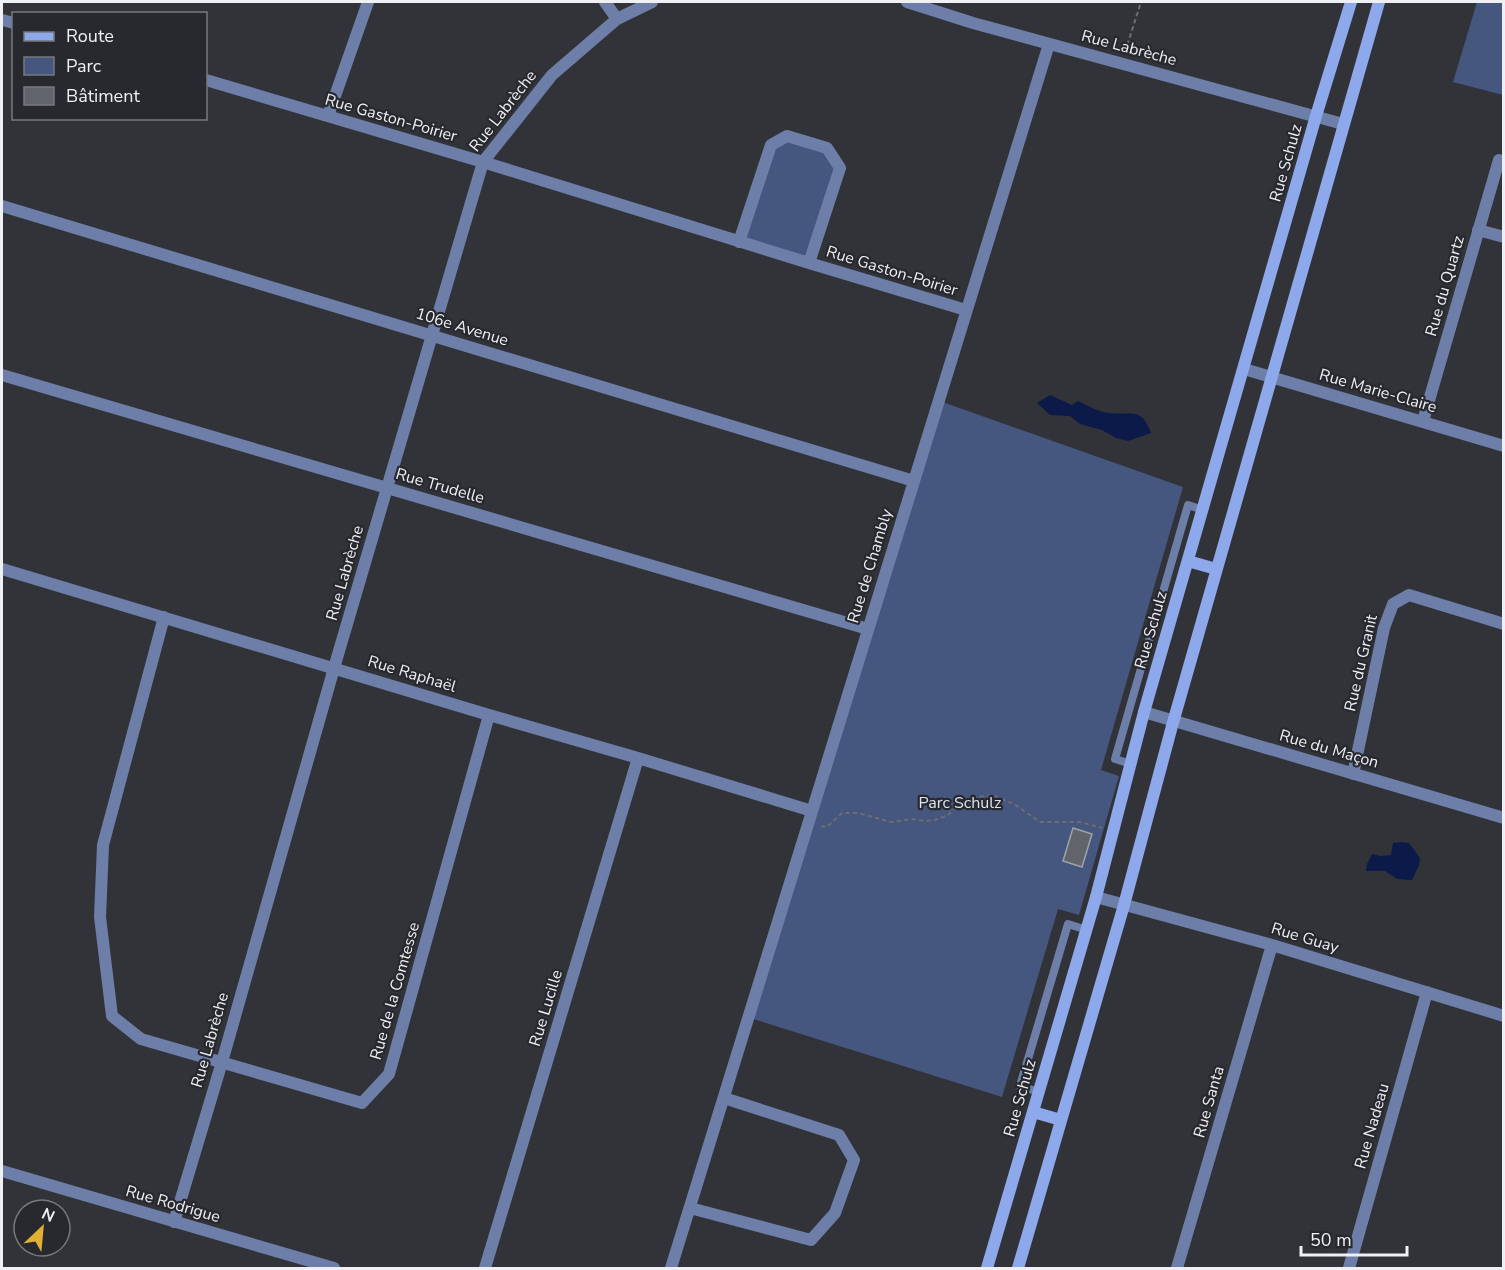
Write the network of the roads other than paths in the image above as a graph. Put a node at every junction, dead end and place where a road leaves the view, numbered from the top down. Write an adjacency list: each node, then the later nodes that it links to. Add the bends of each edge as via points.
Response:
1 (368, 2): 10 (street)
2 (605, 2): 7 (street)
3 (652, 2): 7 (street, Rue Labrèche)
4 (907, 2): 8 (street, Rue Labrèche)
5 (1351, 2): 11 (street, Rue Schulz)
6 (1379, 2): 12 (street)
7 (617, 19): 14 (street, Rue Labrèche, via 552,75)
8 (1049, 44): 11 (street, Rue Labrèche); 20 (street, Rue de Chambly)
9 (207, 80): 10 (street, Rue Gaston-Poirier)
10 (328, 116): 14 (street, Rue Gaston-Poirier)
11 (1316, 116): 12 (street, Rue Labrèche); 22 (street, Rue Schulz)
12 (1343, 124): 24 (street)
13 (1499, 160): 16 (street, Rue du Quartz)
14 (483, 162): 18 (street, Rue Gaston-Poirier); 21 (street, Rue Labrèche)
15 (2, 206): 21 (street, 106e Avenue)
16 (1478, 230): 17 (street); 25 (street, Rue du Quartz)
17 (1503, 237)
18 (739, 242): 19 (street, Rue Gaston-Poirier); 19 (street, Rue Gaston-Poirier, via 771,145 787,136 827,148 840,168)
19 (809, 263): 20 (street, Rue Gaston-Poirier)
20 (966, 310): 27 (street, Rue de Chambly)
21 (432, 335): 27 (street, 106e Avenue); 28 (street, Rue Labrèche)
22 (1244, 369): 24 (street, Rue Marie-Claire); 29 (street, Rue Schulz)
23 (2, 375): 28 (street, Rue Trudelle)
24 (1271, 377): 25 (street, Rue Marie-Claire); 32 (street)
25 (1423, 421): 26 (street, Rue Marie-Claire)
26 (1503, 446)
27 (914, 481): 35 (street, Rue de Chambly)
28 (387, 488): 35 (street, Rue Trudelle); 36 (street, Rue Labrèche)
29 (1203, 510): 30 (street, Rue Schulz); 41 (lane, via 1188,506 1115,759)
30 (1188, 561): 32 (street); 37 (street, Rue Schulz)
31 (2, 569): 33 (street, Rue Raphaël)
32 (1216, 569): 39 (street)
33 (164, 617): 36 (street, Rue Raphaël); 51 (street, Rue de la Comtesse, via 103,845 100,917 112,1016 141,1039)
34 (1503, 624): 42 (street, Rue du Granit, via 1409,596 1392,604)
35 (868, 629): 43 (street, Rue de Chambly)
36 (334, 668): 38 (street, Rue Raphaël); 51 (street, Rue Labrèche)
37 (1144, 712): 39 (street, Rue du Maçon); 41 (street, Rue Schulz)
38 (489, 715): 40 (street, Rue Raphaël); 51 (street, Rue de la Comtesse, via 389,1074 362,1103)
39 (1174, 721): 42 (street, Rue du Maçon); 46 (street)
40 (638, 758): 43 (street, Rue Raphaël); 60 (street, Rue Lucille)
41 (1131, 764): 45 (street, Rue Schulz)
42 (1353, 774): 44 (street, Rue du Maçon)
43 (811, 817): 53 (street, Rue de Chambly)
44 (1503, 818)
45 (1096, 897): 46 (street, Rue Guay); 47 (street, Rue Schulz)
46 (1124, 904): 48 (street, Rue Guay); 55 (street)
47 (1087, 930): 52 (street, Rue Schulz); 52 (lane, via 1068,924 1020,1086)
48 (1272, 945): 49 (street, Rue Guay); 64 (street, Rue Santa)
49 (1427, 992): 50 (street, Rue Guay); 65 (street, Rue Nadeau)
50 (1503, 1016)
51 (222, 1062): 58 (street, Rue Labrèche)
52 (1039, 1092): 54 (street, Rue Schulz)
53 (724, 1098): 57 (street, Rue de Chambly); 57 (street, via 838,1135 854,1160 835,1213 811,1240)
54 (1033, 1112): 55 (street); 62 (street, Rue Schulz)
55 (1061, 1120): 63 (street)
56 (2, 1171): 58 (street, Rue Rodrigue)
57 (690, 1208): 61 (street, Rue de Chambly)
58 (174, 1221): 59 (street, Rue Rodrigue)
59 (334, 1269)
60 (485, 1269)
61 (671, 1269)
62 (987, 1269)
63 (1018, 1269)
64 (1177, 1269)
65 (1349, 1269)

